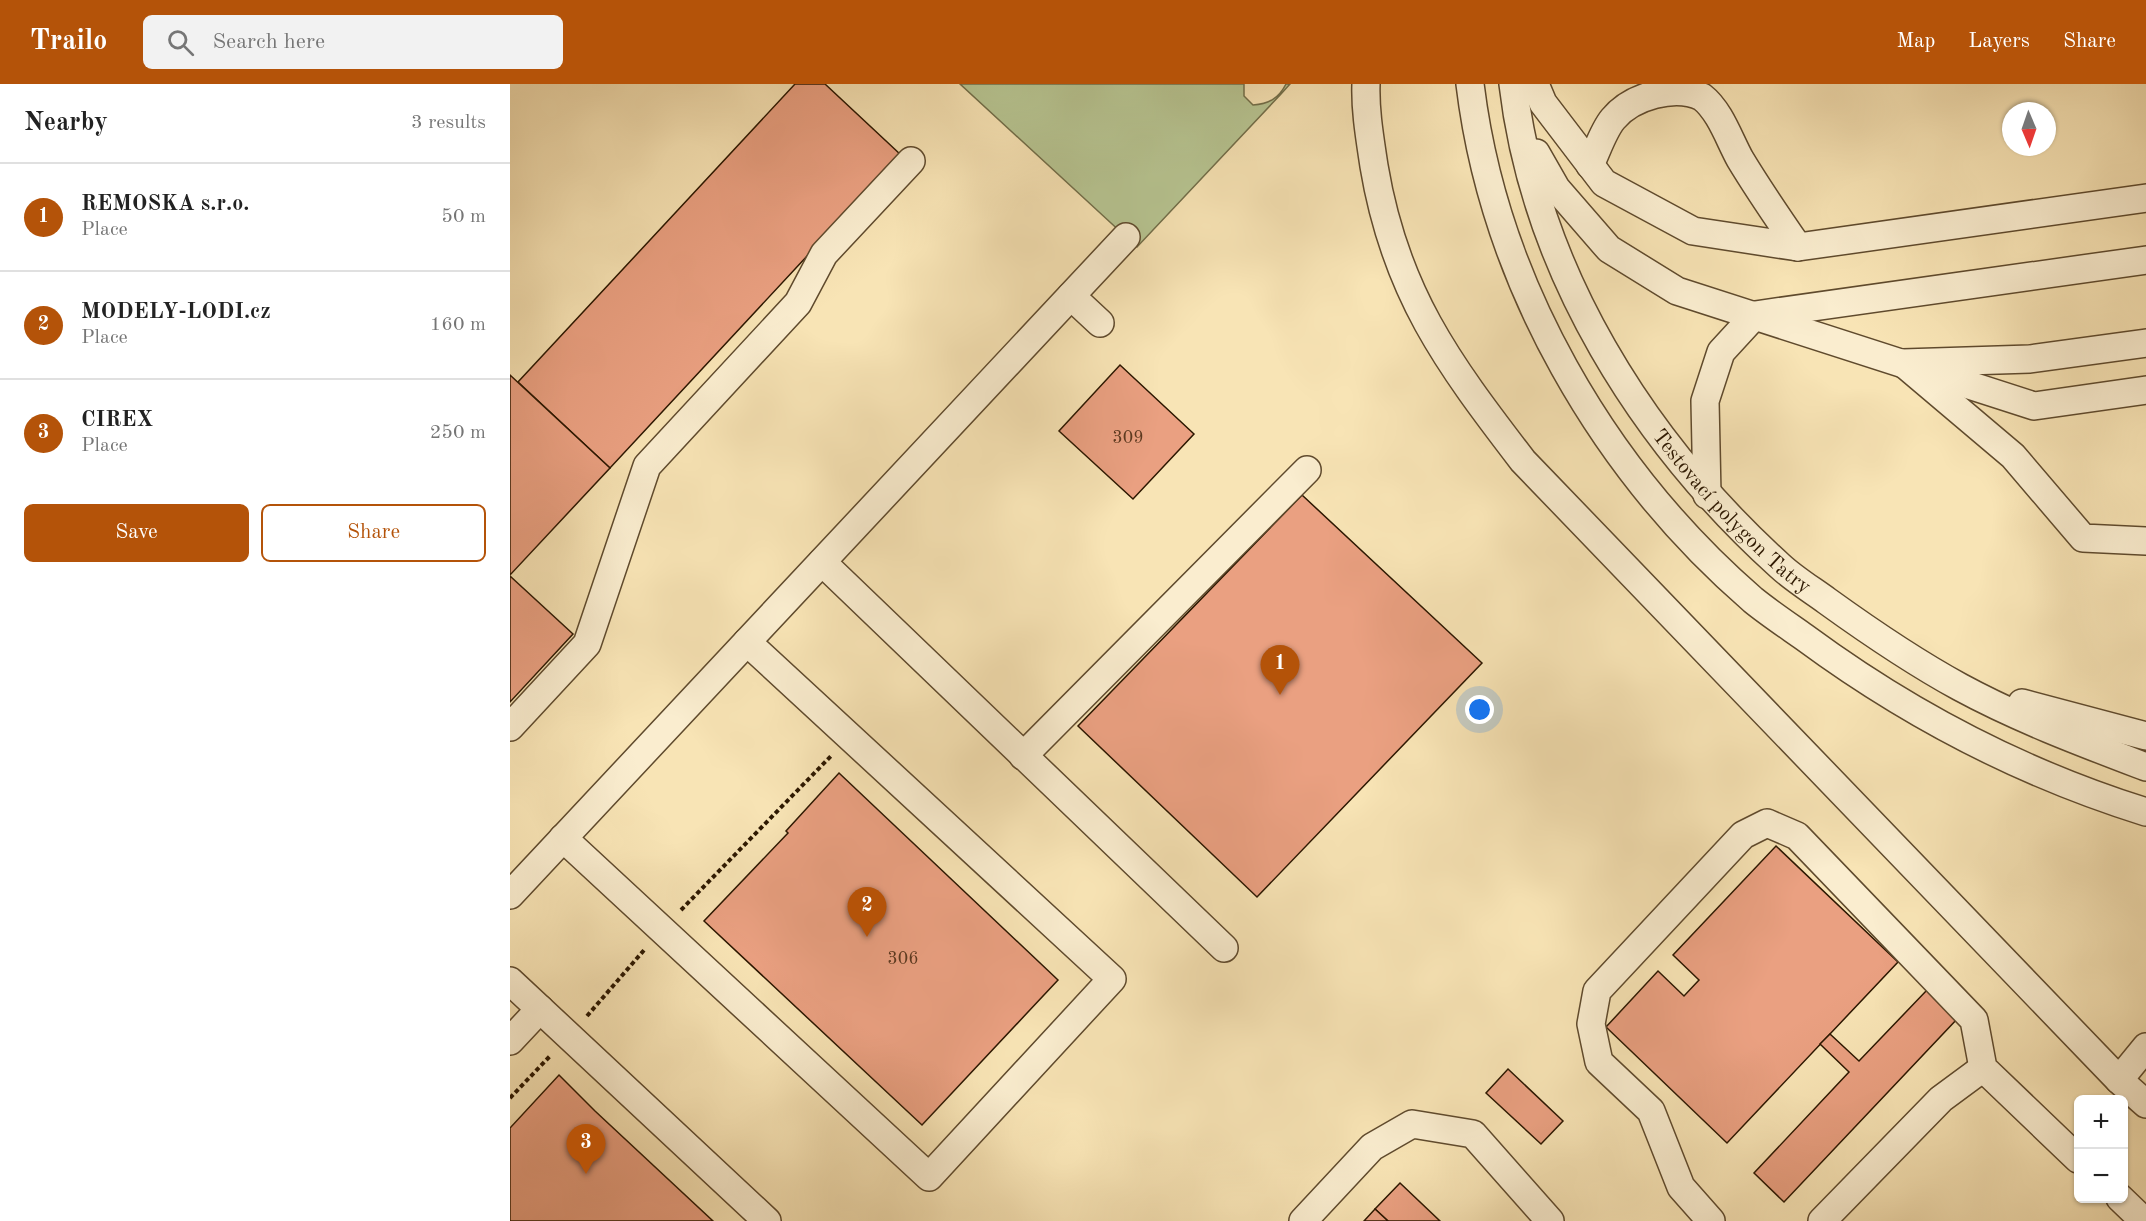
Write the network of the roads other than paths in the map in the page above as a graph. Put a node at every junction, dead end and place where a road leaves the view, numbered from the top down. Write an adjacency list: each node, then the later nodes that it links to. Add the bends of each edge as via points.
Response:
1 (1366, 84): 38 (street, via 1379,197 1392,243 1428,328 1464,384 1523,461)
2 (1470, 84): 29 (street, via 1475,126 1503,232 1546,336 1606,436 1675,524 1754,600 1844,666 1939,724 2038,771)
3 (1513, 84): 6 (street, Testovací polygon Tatry)
4 (1535, 84): 8 (street, via 1543,103)
5 (1686, 86): 8 (street, via 1659,90 1633,100 1612,120); 11 (street, via 1714,111 1764,198)
6 (1517, 118): 14 (street, via 1556,188 1609,249 1677,291); 20 (street, Testovací polygon Tatry, via 1543,218 1585,317 1642,412)
7 (911, 160): 25 (street, via 824,254 798,303 647,466 587,644)
8 (1590, 165): 11 (street, via 1604,183 1693,231)
9 (2146, 198): 11 (street)
10 (1126, 237): 13 (street)
11 (1798, 247)
12 (2146, 260): 14 (street)
13 (1071, 296): 15 (street); 22 (street)
14 (1755, 315): 17 (street); 20 (street, via 1721,352 1705,401)
15 (1100, 323)
16 (2146, 343): 17 (street, via 2030,359)
17 (1903, 363): 18 (street, via 2034,406); 21 (street, via 2013,456 2083,538)
18 (2146, 390)
19 (1307, 470): 27 (street)
20 (1707, 495): 24 (street, Testovací polygon Tatry, via 1781,567 1868,631)
21 (2146, 541)
22 (822, 562): 23 (street); 27 (street)
23 (747, 642): 30 (street); 30 (street, via 1113,979 929,1177)
24 (1960, 687): 26 (street); 28 (street, Testovací polygon Tatry, via 2055,732)
25 (510, 728)
26 (2146, 736)
27 (1023, 756): 32 (street)
28 (2146, 766)
29 (2146, 812)
30 (563, 838): 31 (street)
31 (510, 895)
32 (1224, 948)
33 (510, 981): 34 (street)
34 (540, 1010): 35 (street); 42 (street)
35 (510, 1041)
36 (2146, 1047): 38 (street)
37 (1983, 1068): 40 (street); 45 (street, via 1974,1020 1797,836 1767,823 1743,835 1597,991 1591,1024 1599,1062 1651,1111 1681,1187); 46 (street, via 1941,1100)
38 (2119, 1080): 39 (street)
39 (2146, 1104)
40 (2074, 1154)
41 (2125, 1203): 47 (street)
42 (766, 1221)
43 (1304, 1221): 44 (street, via 1372,1147 1412,1124 1473,1134)
44 (1550, 1221)
45 (1711, 1221)
46 (1822, 1221)
47 (2144, 1221)

